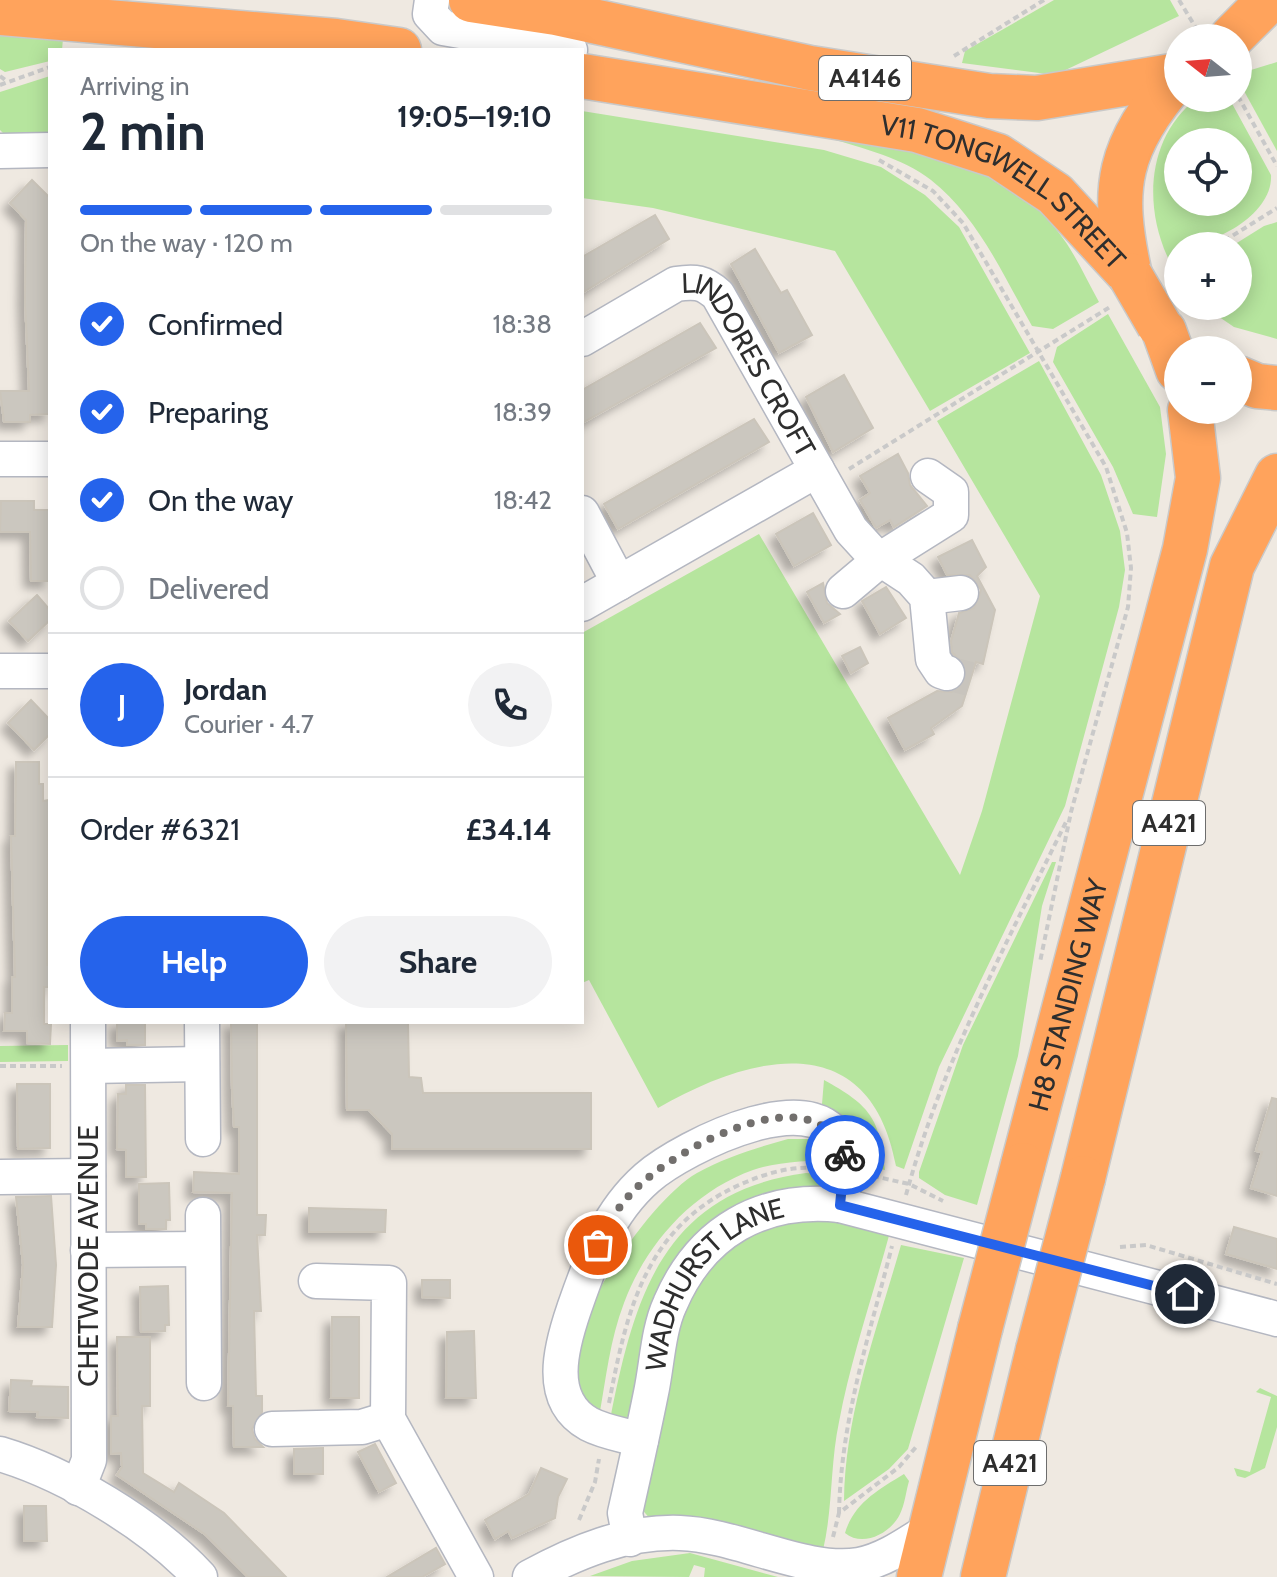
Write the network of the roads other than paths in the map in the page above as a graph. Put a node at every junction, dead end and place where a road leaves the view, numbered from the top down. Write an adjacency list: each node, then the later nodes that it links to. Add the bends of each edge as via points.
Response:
1 (432, 0): 5 (street, via 430,14 443,28)
2 (471, 0): 5 (highway, V11 TONGWELL STREET / A4146)
3 (1269, 0): 6 (highway)
4 (0, 13): 9 (highway)
5 (552, 21): 12 (highway, V11 TONGWELL STREET / A4146, via 989,96 1037,98)
6 (1245, 24)
7 (1277, 31): 8 (highway)
8 (1252, 38)
9 (380, 48)
10 (584, 56): 13 (street)
11 (584, 76): 13 (highway, V11 TONGWELL STREET / A4146)
12 (1164, 78)
13 (645, 84): 17 (highway, V11 TONGWELL STREET / A4146, via 917,130 998,156 1055,194)
14 (1164, 93): 17 (highway, via 1144,117 1123,168 1118,222)
15 (48, 150): 16 (street)
16 (0, 151)
17 (1130, 275): 18 (highway, bridge)
18 (1167, 336)
19 (584, 338): 25 (street, LINDORES CROFT, via 676,284 706,284 718,295)
20 (1252, 384): 21 (highway)
21 (1277, 388)
22 (1192, 424): 57 (highway, H8 STANDING WAY / A421, bridge, via 1198,478 1185,549)
23 (0, 459): 24 (street)
24 (48, 459)
25 (826, 473): 29 (street, via 851,530); 30 (street)
26 (928, 476): 29 (street, via 951,492 951,515)
27 (1277, 476): 65 (highway, H8 STANDING WAY / A421, bridge, via 1232,566)
28 (584, 517): 30 (street)
29 (881, 559): 31 (street); 34 (street, via 911,579)
30 (619, 583): 33 (street)
31 (843, 591)
32 (961, 593): 34 (street)
33 (584, 603)
34 (928, 610): 37 (street, via 933,659)
35 (0, 671): 36 (street)
36 (48, 671)
37 (947, 673)
38 (88, 1024): 41 (street, CHETWODE AVENUE)
39 (202, 1024): 40 (street)
40 (202, 1064): 41 (street); 42 (street)
41 (82, 1066): 43 (street, CHETWODE AVENUE)
42 (203, 1139)
43 (88, 1176): 44 (street); 48 (street, CHETWODE AVENUE)
44 (0, 1177)
45 (840, 1205): 50 (street, WADHURST LANE); 54 (street, WADHURST LANE, via 775,1207 745,1219 716,1238 691,1265 669,1306); 54 (street, via 846,1170 837,1138 821,1125 772,1117 712,1136 647,1177 607,1224 571,1318 560,1364 561,1393 572,1412 590,1425)
46 (203, 1215): 47 (street)
47 (202, 1249): 48 (street); 51 (street)
48 (88, 1250): 56 (street, CHETWODE AVENUE, via 89,1460)
49 (316, 1281): 52 (street, via 389,1283)
50 (1277, 1319)
51 (204, 1383)
52 (388, 1419): 53 (street, via 362,1427); 62 (street)
53 (272, 1429)
54 (641, 1440): 58 (street, WADHURST LANE, via 625,1513)
55 (0, 1454): 56 (street)
56 (78, 1488): 61 (street, via 154,1537)
57 (929, 1530): 59 (street, via 885,1557 860,1565); 64 (highway, H8 STANDING WAY / A421)
58 (630, 1539): 59 (street, via 678,1532); 60 (street)
59 (832, 1565)
60 (576, 1566): 63 (street)
61 (200, 1577)
62 (476, 1577)
63 (530, 1577)
64 (919, 1577)
65 (983, 1577)

